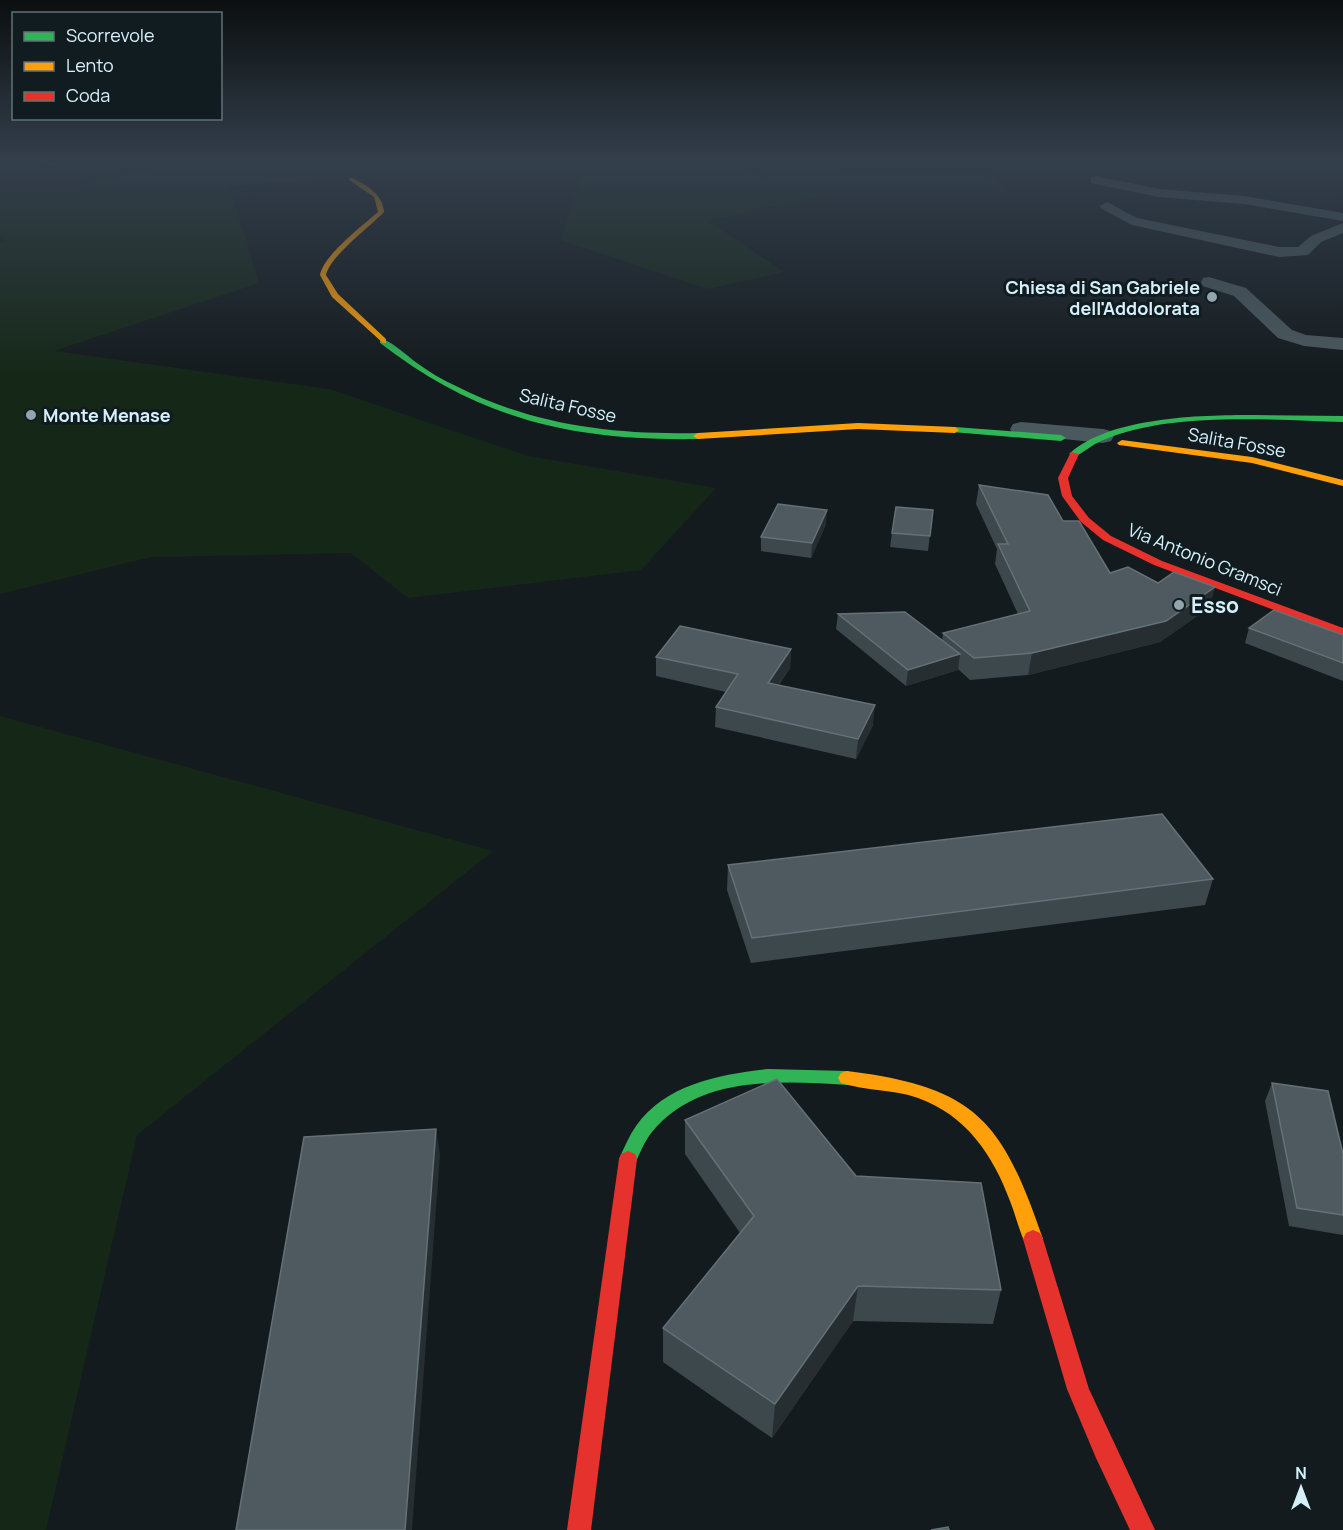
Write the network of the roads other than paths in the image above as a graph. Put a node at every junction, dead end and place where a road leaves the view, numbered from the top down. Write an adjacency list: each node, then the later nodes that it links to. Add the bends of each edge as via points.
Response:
1 (356, 233): 7 (street, Salita Fosse, via 324,269 325,283 394,352 428,374 491,403 583,430 630,436 823,427)
2 (1191, 233): 3 (street, via 1279,252 1305,250 1316,239)
3 (1330, 233)
4 (1209, 282): 5 (street, via 1240,292 1285,334)
5 (1343, 344)
6 (1343, 419): 9 (street, Via Antonio Gramsci, via 1171,423 1133,427)
7 (934, 428): 8 (street, Salita Fosse); 9 (street, via 1005,428)
8 (1061, 438)
9 (1113, 440): 10 (street, Salita Fosse, via 1252,460); 11 (street, Via Antonio Gramsci, via 1077,450 1063,475 1070,501 1094,528 1147,559)
10 (1343, 483)
11 (1343, 632)
12 (579, 1530): 13 (street, via 626,1164 637,1140 651,1119 673,1102 701,1089 760,1077 802,1076 924,1091 964,1113 990,1139 1023,1208 1072,1370 1096,1434)
13 (1143, 1530)

